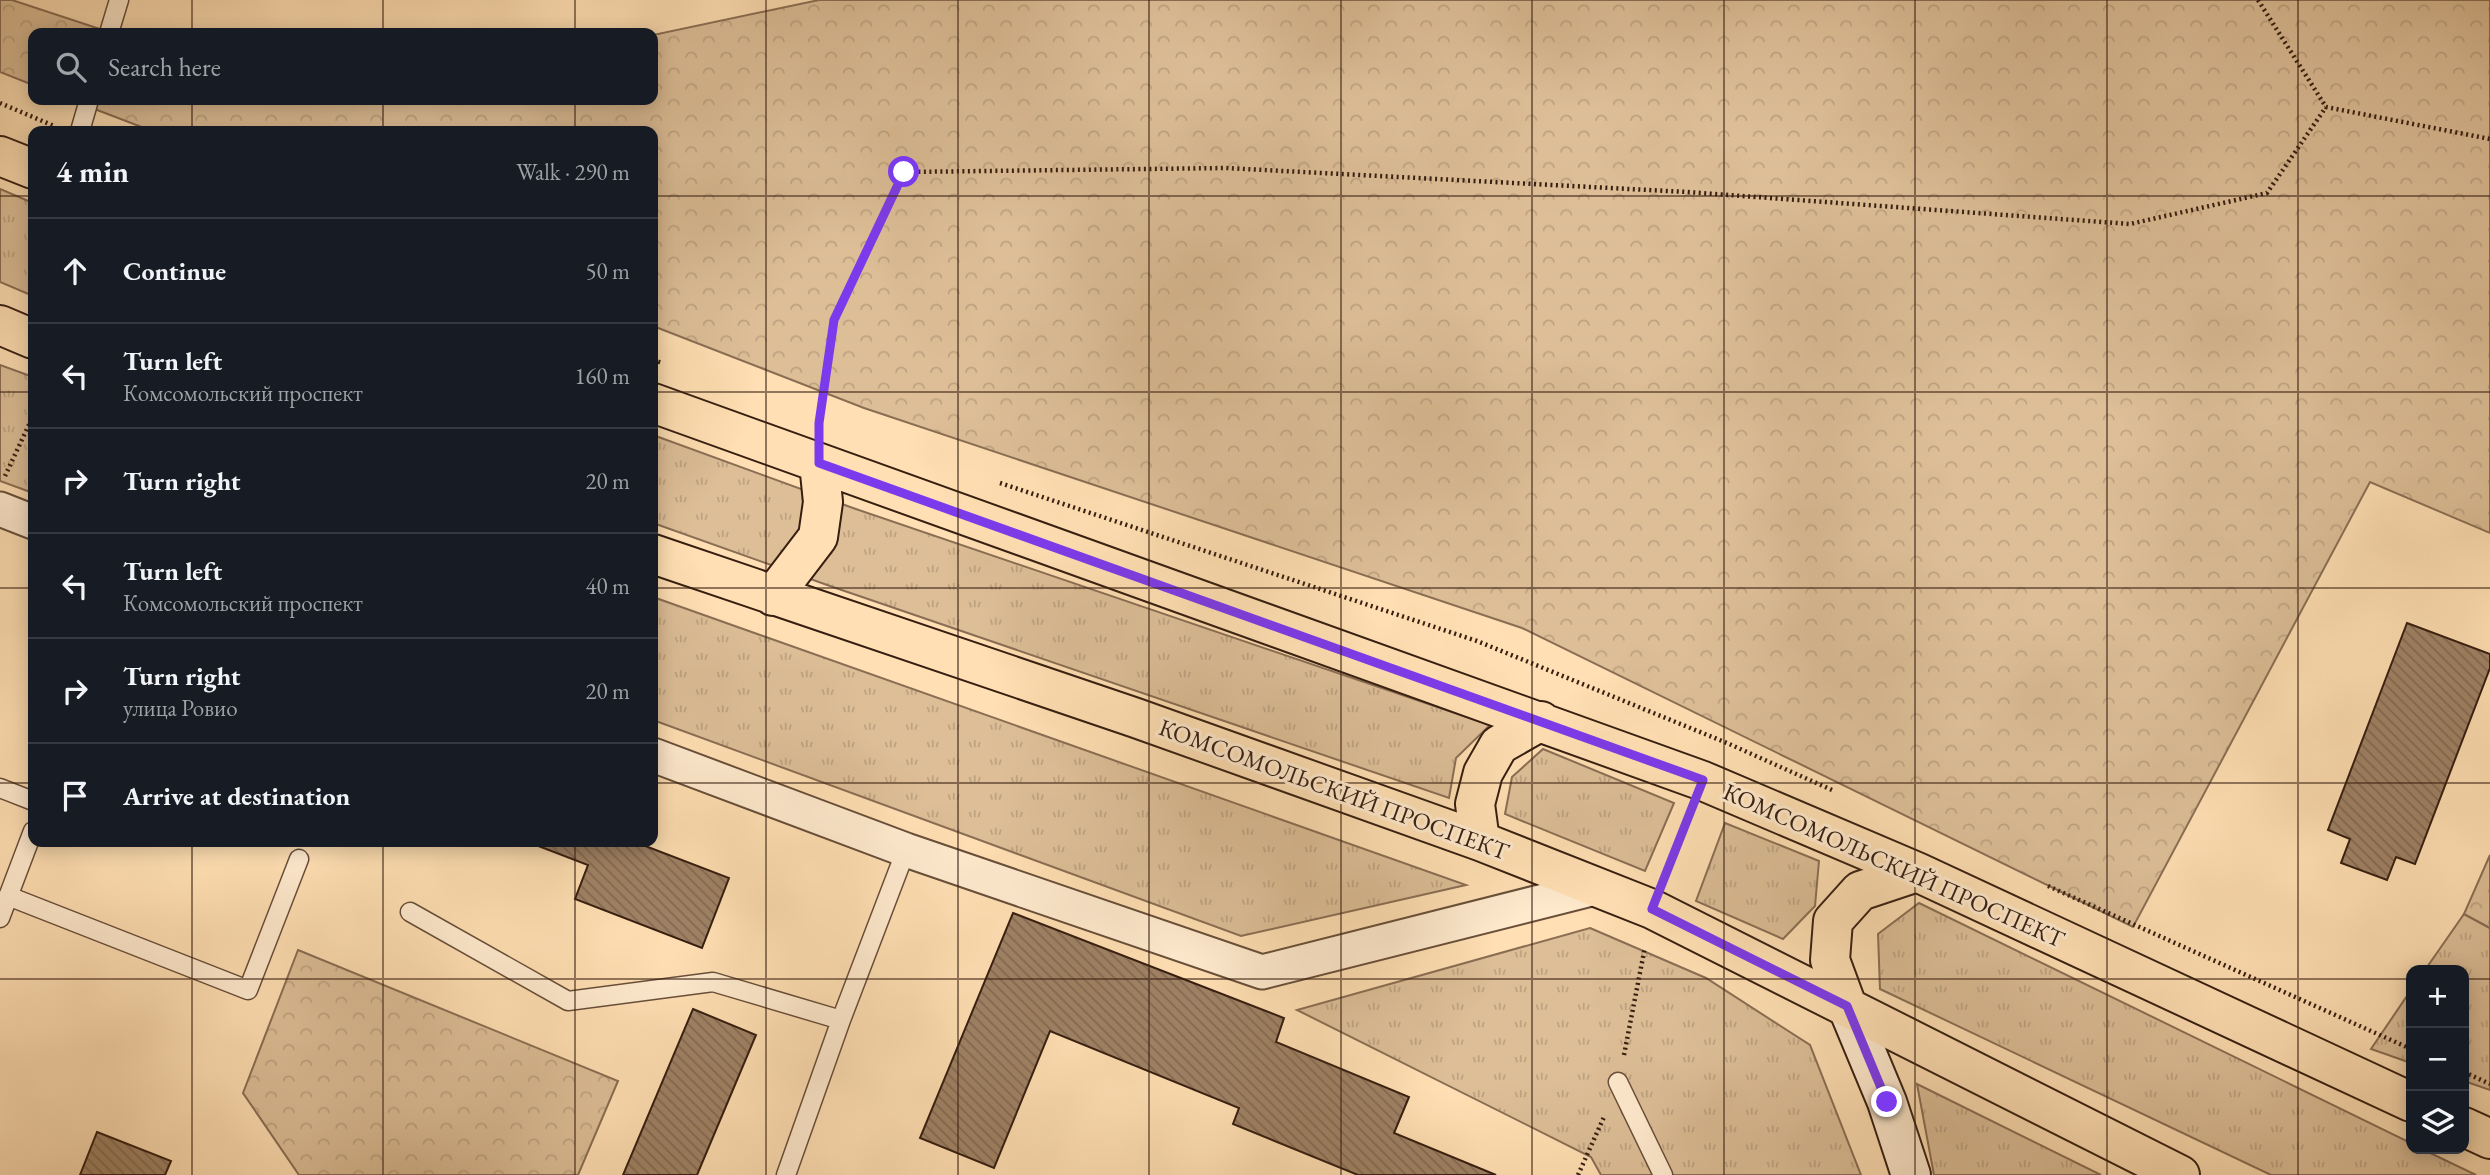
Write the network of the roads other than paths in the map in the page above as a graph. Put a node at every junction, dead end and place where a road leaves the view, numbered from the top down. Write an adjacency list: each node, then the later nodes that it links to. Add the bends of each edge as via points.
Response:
1 (119, 0): 2 (lane)
2 (111, 28)
3 (88, 105): 4 (lane)
4 (81, 126)
5 (0, 156): 6 (main road)
6 (28, 167)
7 (0, 325): 8 (main road)
8 (28, 337)
9 (658, 405): 10 (main road, КОМСОМОЛЬСКИЙ ПРОСПЕКТ)
10 (819, 463): 14 (main road, via 823,502 818,537); 15 (main road, КОМСОМОЛЬСКИЙ ПРОСПЕКТ)
11 (0, 509): 12 (street)
12 (28, 520)
13 (658, 556): 14 (main road, КОМСОМОЛЬСКИЙ ПРОСПЕКТ)
14 (773, 596): 19 (main road, КОМСОМОЛЬСКИЙ ПРОСПЕКТ, via 1136,718)
15 (1541, 721): 19 (main road, via 1499,745 1483,773 1475,804); 23 (main road, КОМСОМОЛЬСКИЙ ПРОСПЕКТ, via 1703,780)
16 (658, 757): 21 (street)
17 (0, 788): 18 (lane)
18 (28, 799)
19 (1480, 841): 24 (main road, КОМСОМОЛЬСКИЙ ПРОСПЕКТ)
20 (28, 844): 25 (lane)
21 (906, 850): 24 (street, via 1262,972); 29 (lane)
22 (299, 859): 25 (lane, via 248,990)
23 (1917, 872): 28 (main road, via 1860,891 1832,921 1830,960); 31 (main road, КОМСОМОЛЬСКИЙ ПРОСПЕКТ)
24 (1595, 888): 28 (main road, КОМСОМОЛЬСКИЙ ПРОСПЕКТ, via 1652,909)
25 (8, 896): 27 (lane)
26 (410, 912): 29 (lane, via 568,1002 713,982)
27 (0, 918)
28 (1847, 1006): 36 (main road); 37 (main road, КОМСОМОЛЬСКИЙ ПРОСПЕКТ)
29 (841, 1020): 34 (lane)
30 (1618, 1082): 35 (lane)
31 (2406, 1100)
32 (2469, 1129): 33 (main road)
33 (2490, 1139)
34 (786, 1175)
35 (1663, 1175)
36 (1911, 1175)
37 (2180, 1175)

